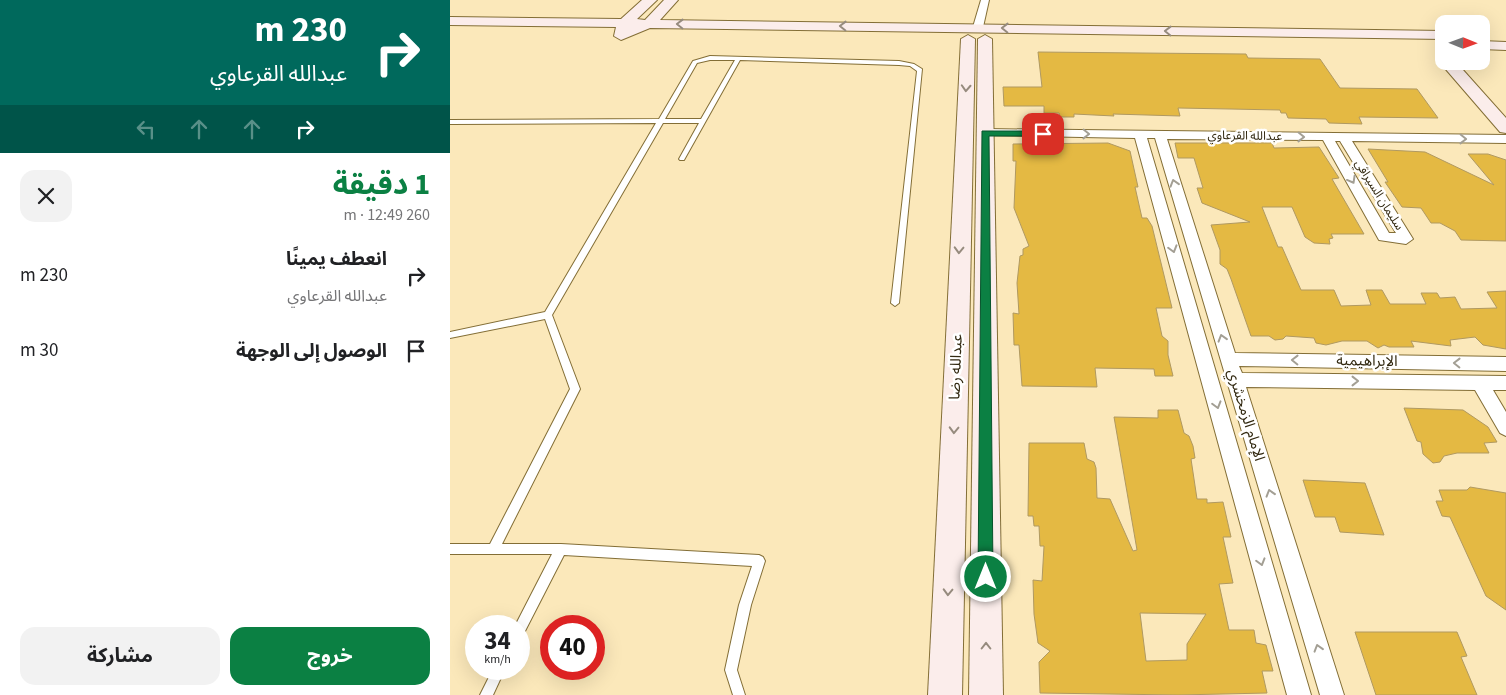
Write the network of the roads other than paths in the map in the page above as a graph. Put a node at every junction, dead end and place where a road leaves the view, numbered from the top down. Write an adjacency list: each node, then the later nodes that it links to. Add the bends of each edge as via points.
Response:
1 (650, 0): 6 (main road)
2 (671, 0): 5 (main road)
3 (985, 0): 7 (street)
4 (450, 21): 6 (main road)
5 (649, 23): 6 (main road); 7 (main road, one-way to 5)
6 (623, 30): 7 (main road); 8 (main road)
7 (977, 35): 11 (main road, via 1379,39); 24 (main road, عبدالله رضا); 24 (main road, عبدالله رضا, one-way to 24)
8 (459, 36)
9 (1490, 36): 10 (main road)
10 (1506, 36)
11 (1435, 42)
12 (1490, 46): 13 (main road)
13 (1506, 46)
14 (740, 58): 18 (lane, via 710,58 695,62); 19 (lane); 29 (lane, via 900,62 920,70)
15 (1454, 70): 21 (main road)
16 (1472, 70): 17 (main road)
17 (1500, 97)
18 (660, 120): 19 (lane); 20 (lane); 30 (lane)
19 (704, 121): 28 (lane)
20 (450, 122)
21 (1506, 128): 24 (street, عبدالله القرعاوي)
22 (1140, 135): 23 (street, عبدالله القرعاوي); 24 (street, عبدالله القرعاوي, one-way to 22); 47 (street, الإمام الزمخشري, one-way to 47)
23 (1160, 135): 25 (street, عبدالله القرعاوي, one-way to 25); 32 (street, الإمام الزمخشري, one-way to 23)
24 (979, 137): 45 (main road, عبدالله رضا, one-way to 45); 46 (main road, عبدالله رضا, one-way to 24)
25 (1328, 138): 26 (street, عبدالله القرعاوي); 26 (street, سليمان السيراقي, one-way to 26, via 1384,237 1406,239)
26 (1344, 138): 27 (street, عبدالله القرعاوي, one-way to 27)
27 (1506, 139)
28 (682, 159)
29 (895, 303)
30 (548, 315): 31 (lane); 40 (lane, via 576,388)
31 (450, 335)
32 (1229, 359): 33 (street, الإبراهيمية, one-way to 32); 34 (street, الإمام الزمخشري)
33 (1506, 364)
34 (1236, 380): 35 (street, الإبراهيمية, one-way to 35); 48 (street, الإمام الزمخشري, one-way to 34)
35 (1479, 382): 36 (street, الإبراهيمية); 37 (street)
36 (1504, 386)
37 (1506, 428)
38 (561, 548): 40 (lane); 41 (lane); 44 (lane, via 759,561 744,605 731,670)
39 (450, 549): 40 (lane)
40 (493, 549)
41 (527, 615)
42 (494, 680): 43 (lane)
43 (486, 695)
44 (739, 695)
45 (945, 695)
46 (986, 695)
47 (1299, 695)
48 (1332, 695)

